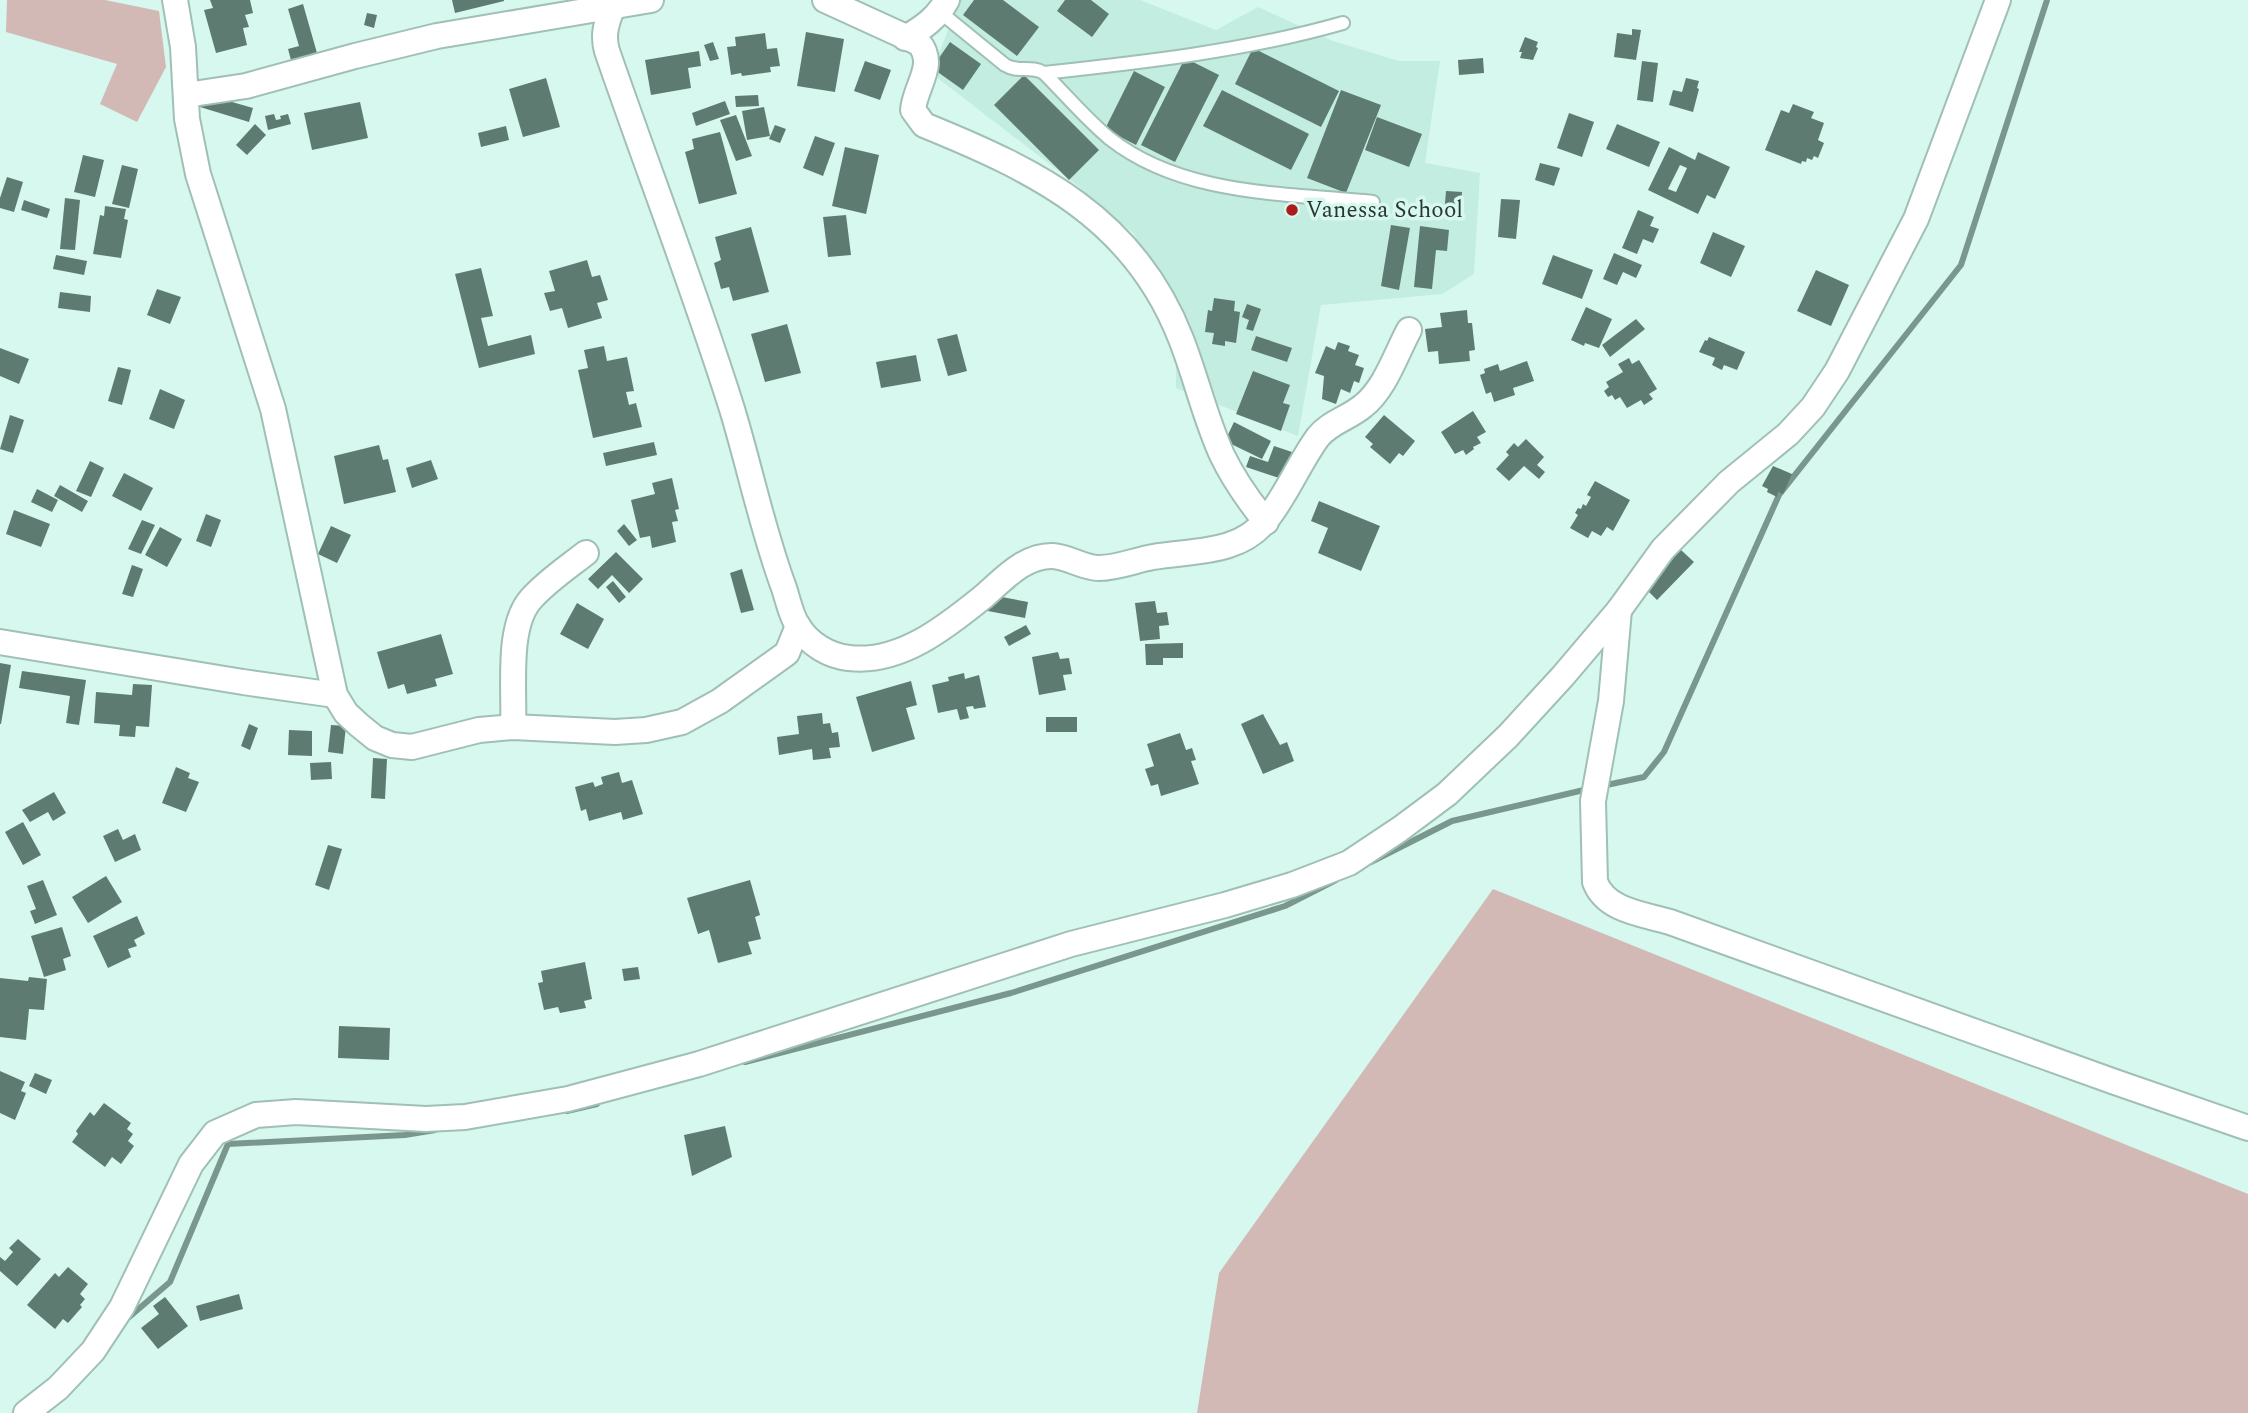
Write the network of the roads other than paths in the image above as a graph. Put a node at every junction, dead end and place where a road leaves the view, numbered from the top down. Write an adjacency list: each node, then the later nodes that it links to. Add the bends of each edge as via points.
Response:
1 (175, 0): 10 (street)
2 (651, 0): 5 (street)
3 (825, 0): 8 (street)
4 (1998, 0): 15 (street, via 1916,219 1837,371 1788,434 1729,482 1663,549)
5 (613, 6): 10 (street, via 437,36 246,86); 16 (street, via 605,27 607,51 732,409 768,540)
6 (944, 6): 8 (street); 9 (lane, via 1005,65)
7 (1343, 23): 9 (lane, via 1197,55)
8 (905, 38): 13 (street, via 919,43 927,56 914,96 917,119 1036,175 1105,224 1136,260 1181,339 1221,454)
9 (1044, 73): 11 (lane, via 1108,137 1168,171 1220,186)
10 (186, 95): 18 (street, via 198,174 272,410)
11 (1373, 202)
12 (1409, 330): 13 (street, via 1379,388 1366,404 1321,433)
13 (1266, 522): 16 (street, via 1232,545 1108,567 1040,557 1010,573 944,627 908,649 878,659 830,654)
14 (586, 553): 19 (street, via 543,587 520,615 515,636)
15 (1619, 610): 20 (street, via 1611,701 1593,801 1599,894 1610,903); 21 (street, via 1508,736 1447,794 1349,863 1292,885 1071,944 699,1064 569,1099 426,1119 336,1112 256,1115 215,1133 191,1164 122,1307 93,1351)
16 (798, 626): 19 (street, via 786,653 775,663 682,722 615,732)
17 (0, 642): 18 (street)
18 (335, 695): 19 (street, via 359,725 392,745 412,747 479,730)
19 (513, 727)
20 (2248, 1128)
21 (26, 1413)

